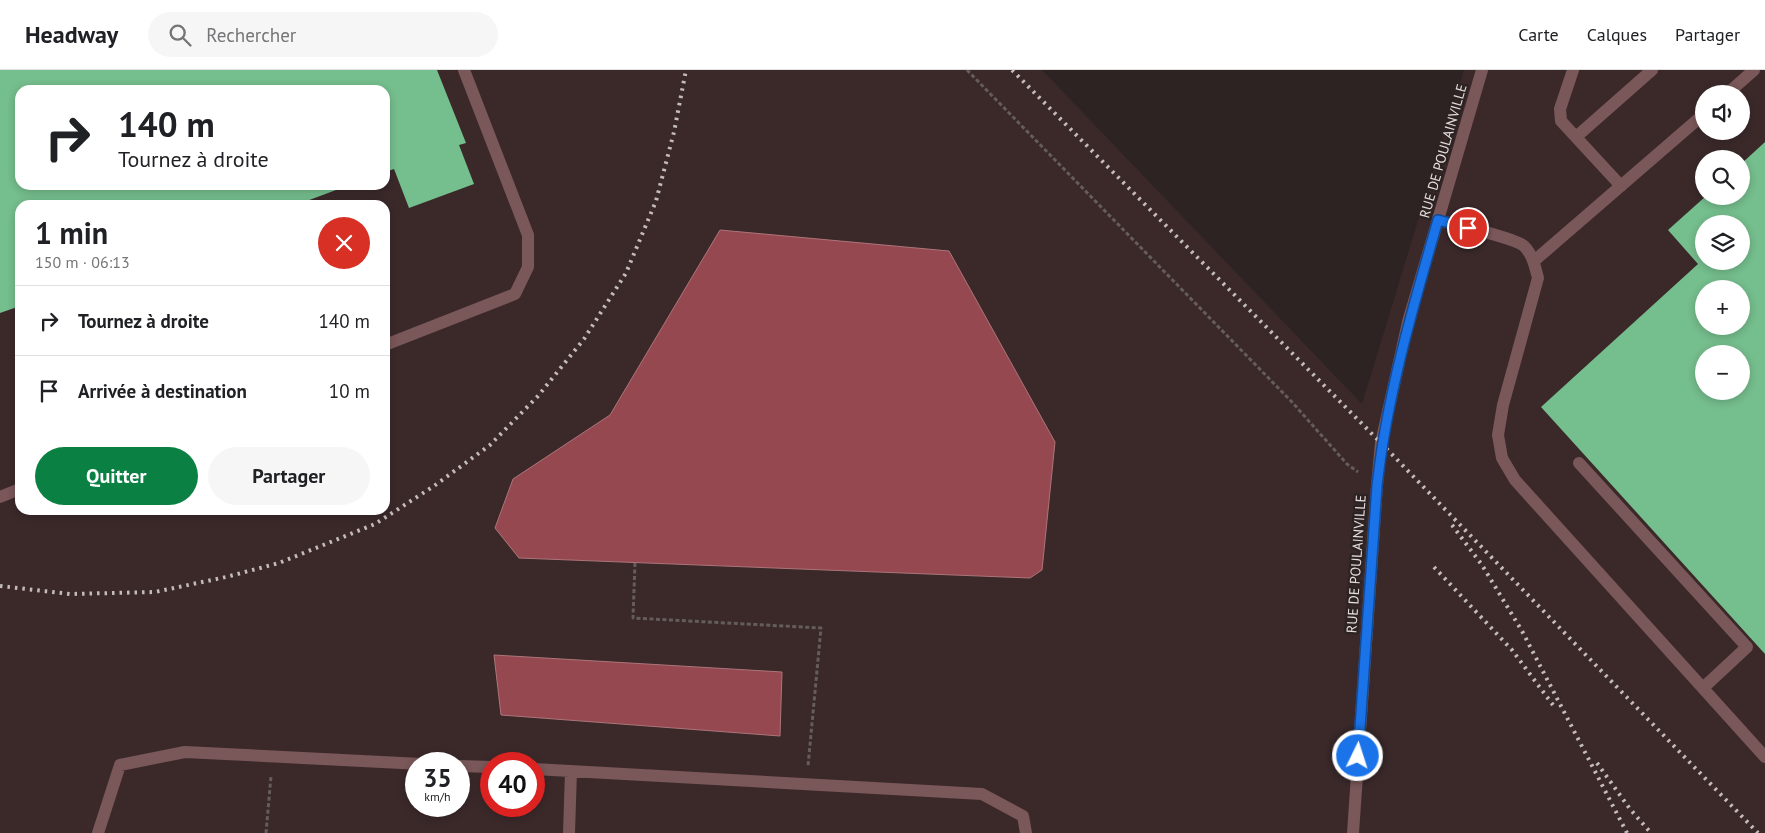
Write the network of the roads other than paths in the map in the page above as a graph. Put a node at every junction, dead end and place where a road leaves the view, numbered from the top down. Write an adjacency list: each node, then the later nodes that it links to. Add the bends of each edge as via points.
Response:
1 (464, 70): 12 (street, via 528,235 528,267 515,294)
2 (1482, 70): 10 (street, RUE DE POULAINVILLE)
3 (1573, 70): 8 (street, via 1560,110 1561,121)
4 (1652, 70): 8 (street)
5 (1754, 70): 6 (street)
6 (1737, 85)
7 (1695, 122): 9 (street)
8 (1576, 138): 9 (street)
9 (1621, 186): 11 (street)
10 (1438, 220): 11 (street, via 1523,245); 24 (street, RUE DE POULAINVILLE, via 1408,322 1381,443)
11 (1534, 261): 16 (street, via 1538,278 1502,405 1498,435 1502,458 1515,480)
12 (390, 344)
13 (1579, 463): 16 (street, via 1747,647)
14 (15, 491): 15 (street)
15 (0, 496)
16 (1703, 688): 17 (street)
17 (1765, 757)
18 (405, 763): 21 (street, via 185,752 120,765)
19 (545, 770): 20 (street)
20 (571, 771): 22 (street); 23 (street, via 982,794 1023,816)
21 (98, 833)
22 (569, 833)
23 (1026, 833)
24 (1353, 833)

